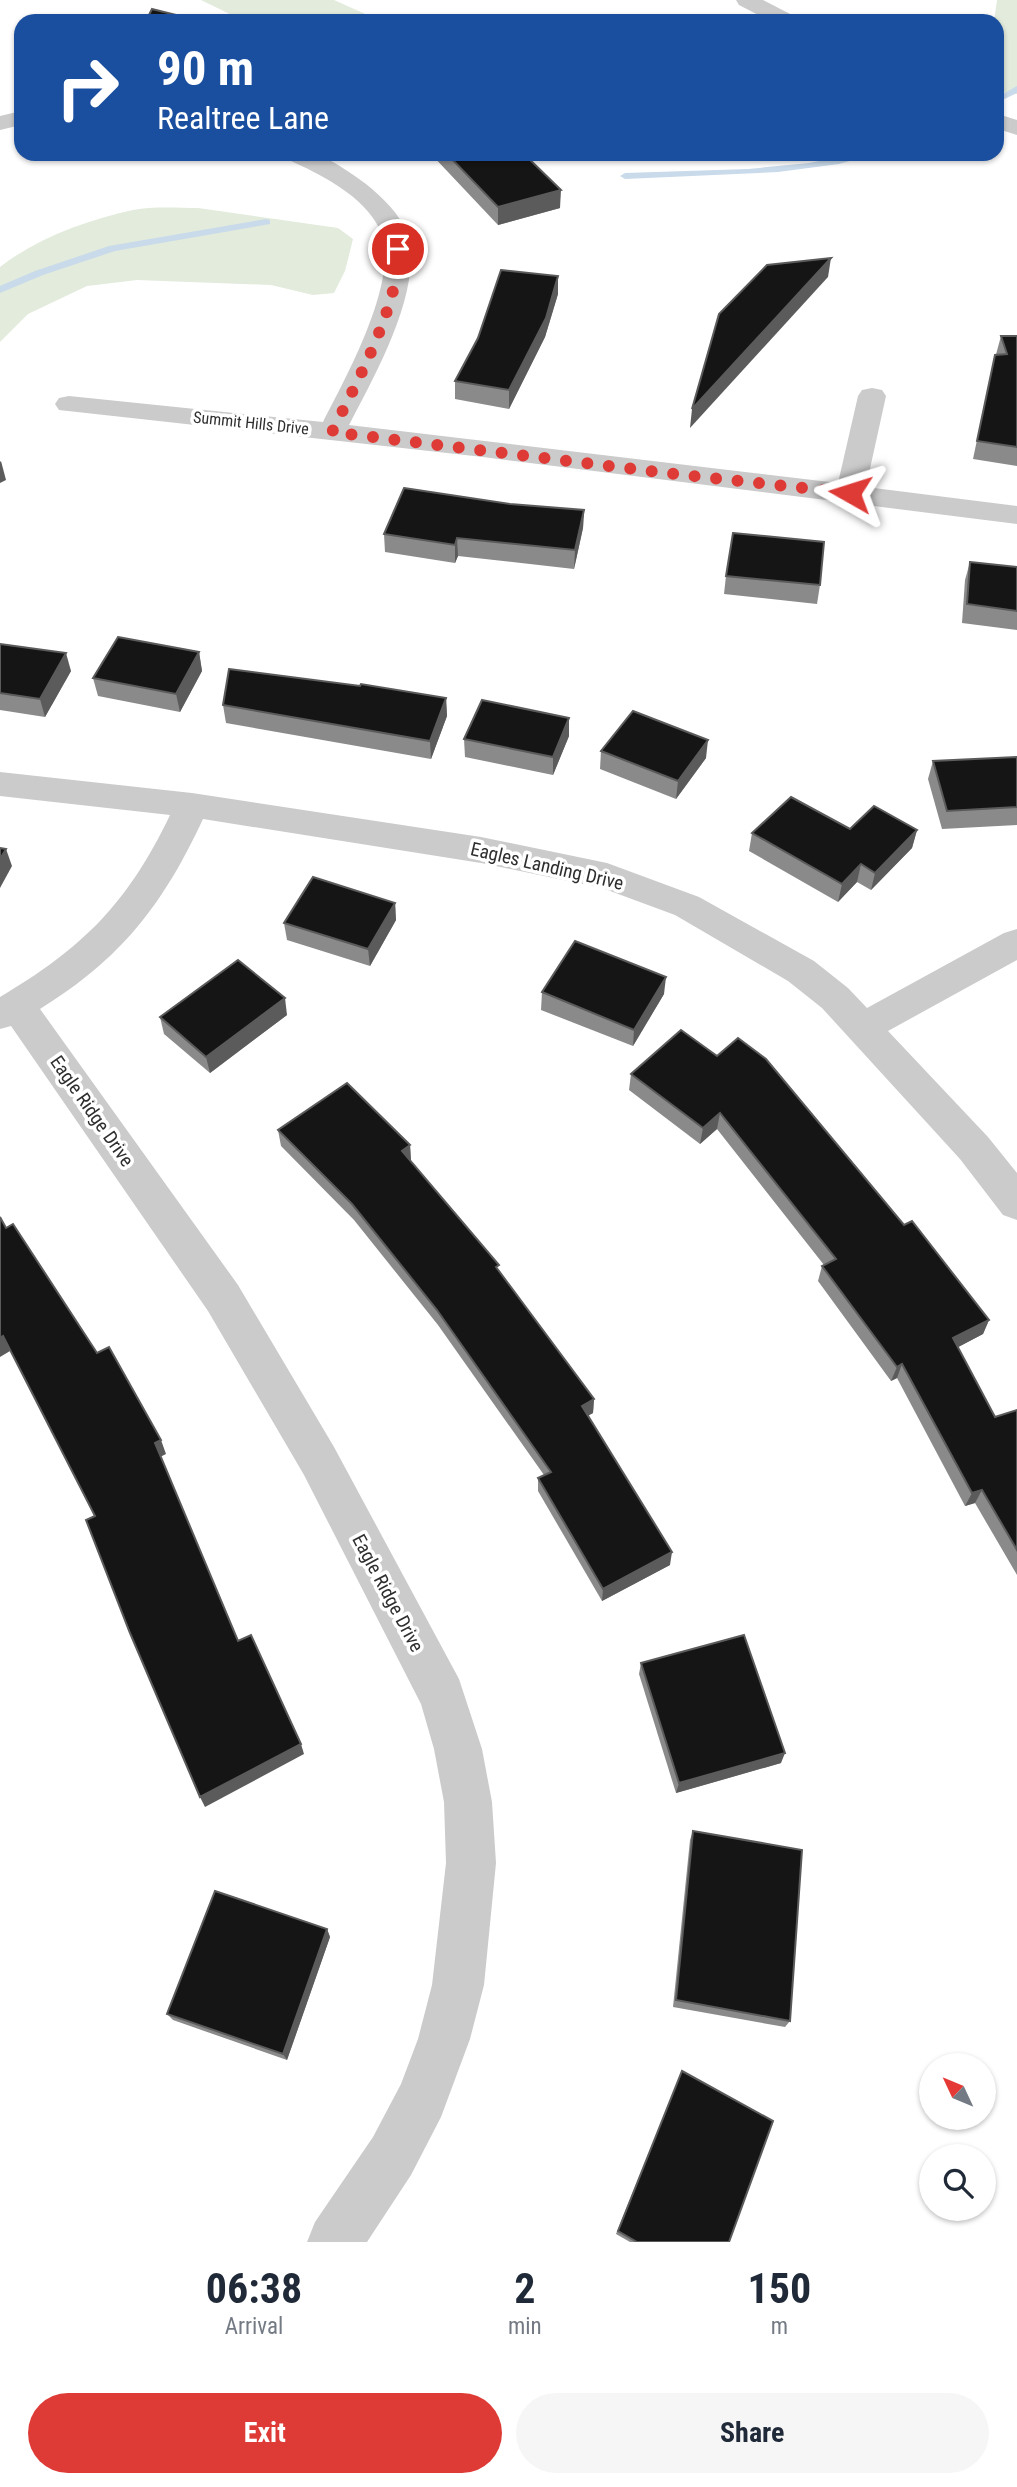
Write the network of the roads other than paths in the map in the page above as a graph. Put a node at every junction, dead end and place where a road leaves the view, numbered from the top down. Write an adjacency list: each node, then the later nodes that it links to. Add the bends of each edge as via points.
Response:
1 (747, 0): 2 (street)
2 (773, 14)
3 (308, 161): 6 (street, via 365,197 386,218 398,249 389,305)
4 (872, 396): 7 (street)
5 (69, 404): 6 (street, Summit Hills Drive)
6 (332, 432): 7 (street, Summit Hills Drive)
7 (850, 493): 8 (street, Summit Hills Drive)
8 (1017, 515)
9 (0, 784): 10 (street, Eagles Landing Drive)
10 (192, 806): 12 (street, via 146,891 118,928 85,959); 13 (street, Eagles Landing Drive, via 481,850 607,876 687,906 756,944 801,971)
11 (1017, 943): 13 (street)
12 (8, 1010): 15 (street, Eagle Ridge Drive, via 223,1298 319,1461 442,1696 458,1749 468,1802 471,1863 457,1985 444,2039 422,2098 392,2156)
13 (863, 1027): 14 (street, Eagles Landing Drive, via 974,1148)
14 (1017, 1203)
15 (335, 2242)

